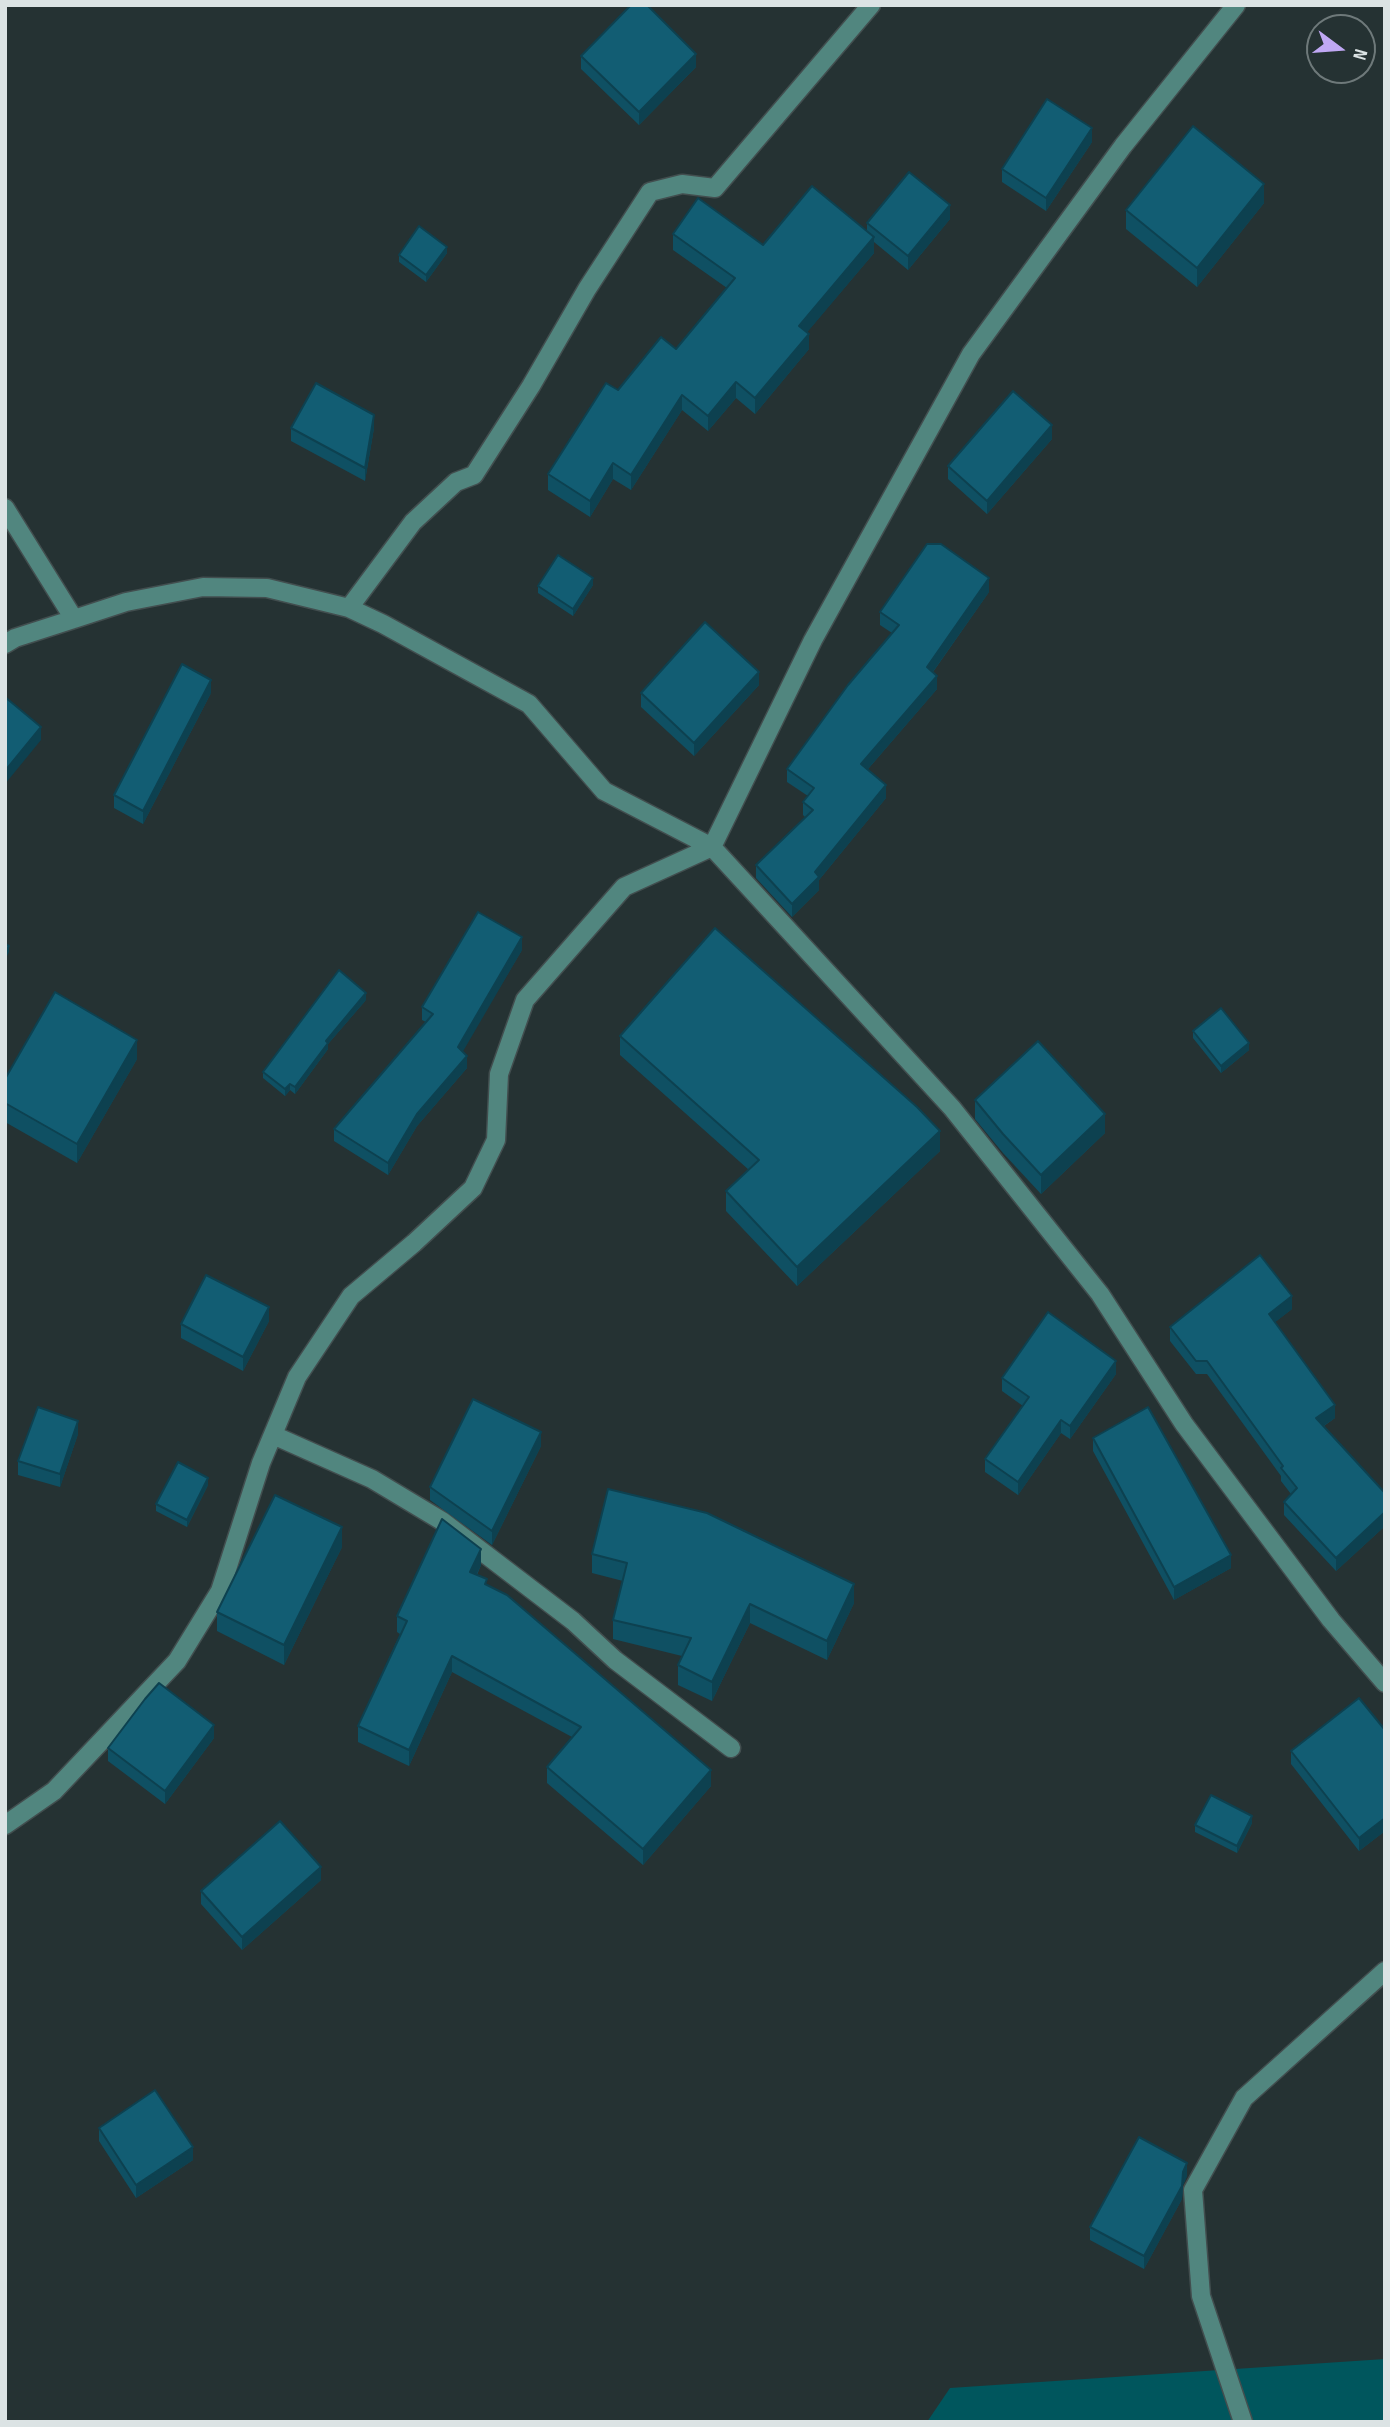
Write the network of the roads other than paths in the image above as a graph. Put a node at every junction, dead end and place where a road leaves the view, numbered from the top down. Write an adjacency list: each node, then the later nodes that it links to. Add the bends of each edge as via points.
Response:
1 (871, 5): 4 (street, via 715,188 682,184 650,192 474,475 456,482 413,522)
2 (1236, 5): 7 (street, via 1123,146 971,354 813,640)
3 (5, 508): 5 (street)
4 (349, 608): 5 (street, via 267,588 203,587 126,602); 7 (street, via 529,704 604,791)
5 (74, 619): 6 (street)
6 (5, 644)
7 (712, 847): 8 (street, via 624,887 525,1000 499,1074 496,1140 473,1188 351,1296 297,1377); 9 (street, via 952,1108 1100,1294 1184,1424 1331,1620)
8 (273, 1435): 10 (street, via 372,1479 442,1521); 11 (street, via 220,1591 177,1661 54,1791)
9 (1385, 1683)
10 (731, 1748)
11 (5, 1825)
12 (1385, 1971): 13 (street, via 1244,2098 1193,2190 1201,2296)
13 (1243, 2422)

